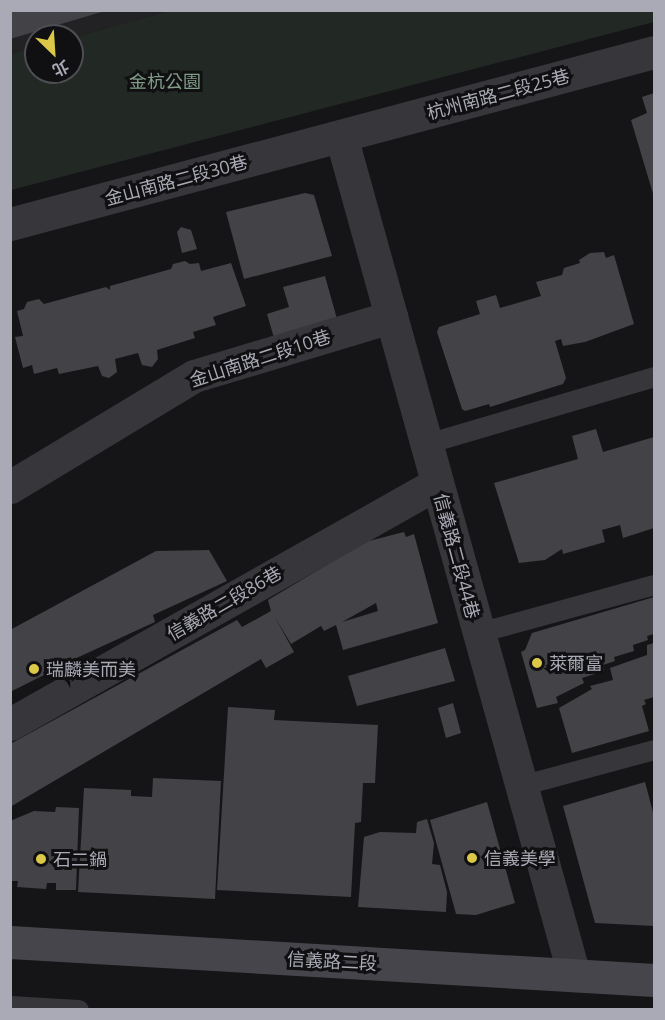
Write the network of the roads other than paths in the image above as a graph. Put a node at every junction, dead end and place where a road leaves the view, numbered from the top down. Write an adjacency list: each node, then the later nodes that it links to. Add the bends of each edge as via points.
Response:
1 (654, 52): 2 (street, 杭州南路二段25巷)
2 (341, 136): 3 (street, 金山南路二段30巷); 4 (street, 信義路二段44巷)
3 (10, 224)
4 (391, 317): 6 (street, 信義路二段44巷); 8 (street, 金山南路二段10巷, via 194,376)
5 (654, 376): 6 (lane)
6 (427, 444): 7 (street, 信義路二段44巷)
7 (437, 483): 10 (street, 信義路二段44巷); 11 (street, 信義路二段86巷)
8 (10, 487)
9 (654, 585): 10 (lane)
10 (479, 633): 13 (street, 信義路二段44巷)
11 (10, 724)
12 (654, 750): 13 (lane)
13 (521, 786): 15 (street, 信義路二段44巷)
14 (10, 942): 15 (main road, 信義路二段)
15 (574, 975): 16 (main road, 信義路二段)
16 (654, 980)
17 (10, 1006): 18 (lane)
18 (79, 1010)

